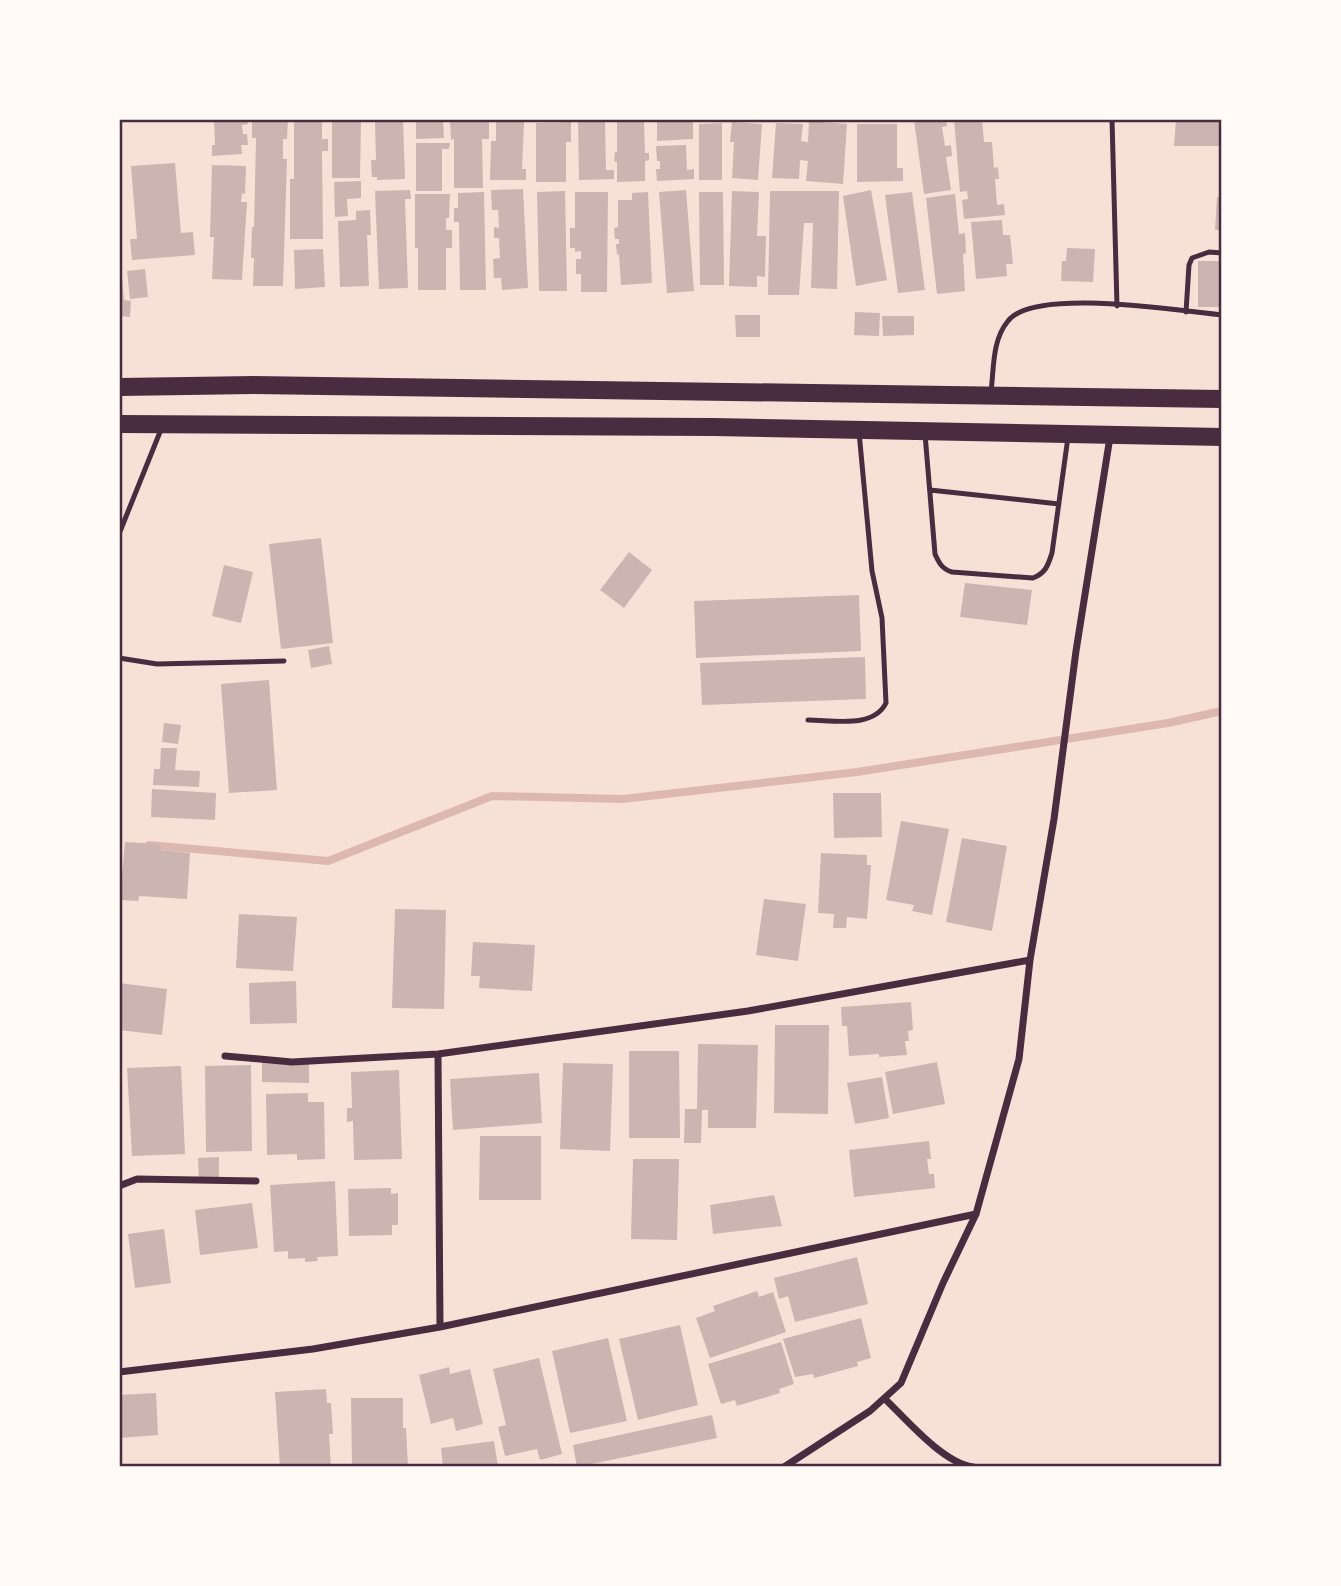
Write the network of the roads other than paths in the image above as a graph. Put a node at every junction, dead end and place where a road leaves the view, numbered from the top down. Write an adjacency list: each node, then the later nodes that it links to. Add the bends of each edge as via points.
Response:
1 (1112, 119): 3 (lane)
2 (1222, 253): 4 (lane, via 1192,258)
3 (1117, 306): 4 (lane); 7 (lane, via 1045,305 1017,312 998,336)
4 (1186, 312): 5 (lane)
5 (1222, 315)
6 (119, 387): 7 (highway)
7 (990, 395): 8 (highway)
8 (1222, 399)
9 (119, 424): 10 (highway)
10 (163, 424): 11 (highway); 18 (lane)
11 (859, 429): 12 (highway); 21 (lane, via 872,570 882,618 886,703 870,719)
12 (925, 431): 13 (highway); 16 (lane)
13 (1068, 434): 14 (highway); 17 (lane)
14 (1111, 435): 15 (highway); 22 (street)
15 (1222, 437)
16 (930, 490): 17 (lane); 17 (lane, via 935,554 945,570 952,572 1041,575 1052,552)
17 (1059, 504)
18 (119, 534)
19 (119, 658): 20 (lane, via 157,664)
20 (284, 661)
21 (808, 720)
22 (1030, 960): 23 (street, via 748,1011); 27 (street, via 1019,1059)
23 (438, 1054): 24 (street, via 292,1062); 28 (street)
24 (225, 1056)
25 (256, 1181): 26 (street, via 137,1179)
26 (119, 1186)
27 (976, 1214): 28 (street); 30 (street, via 901,1383)
28 (440, 1327): 29 (street, via 313,1349)
29 (119, 1372)
30 (885, 1399): 31 (street); 32 (street, via 959,1465)
31 (784, 1467)
32 (973, 1467)

